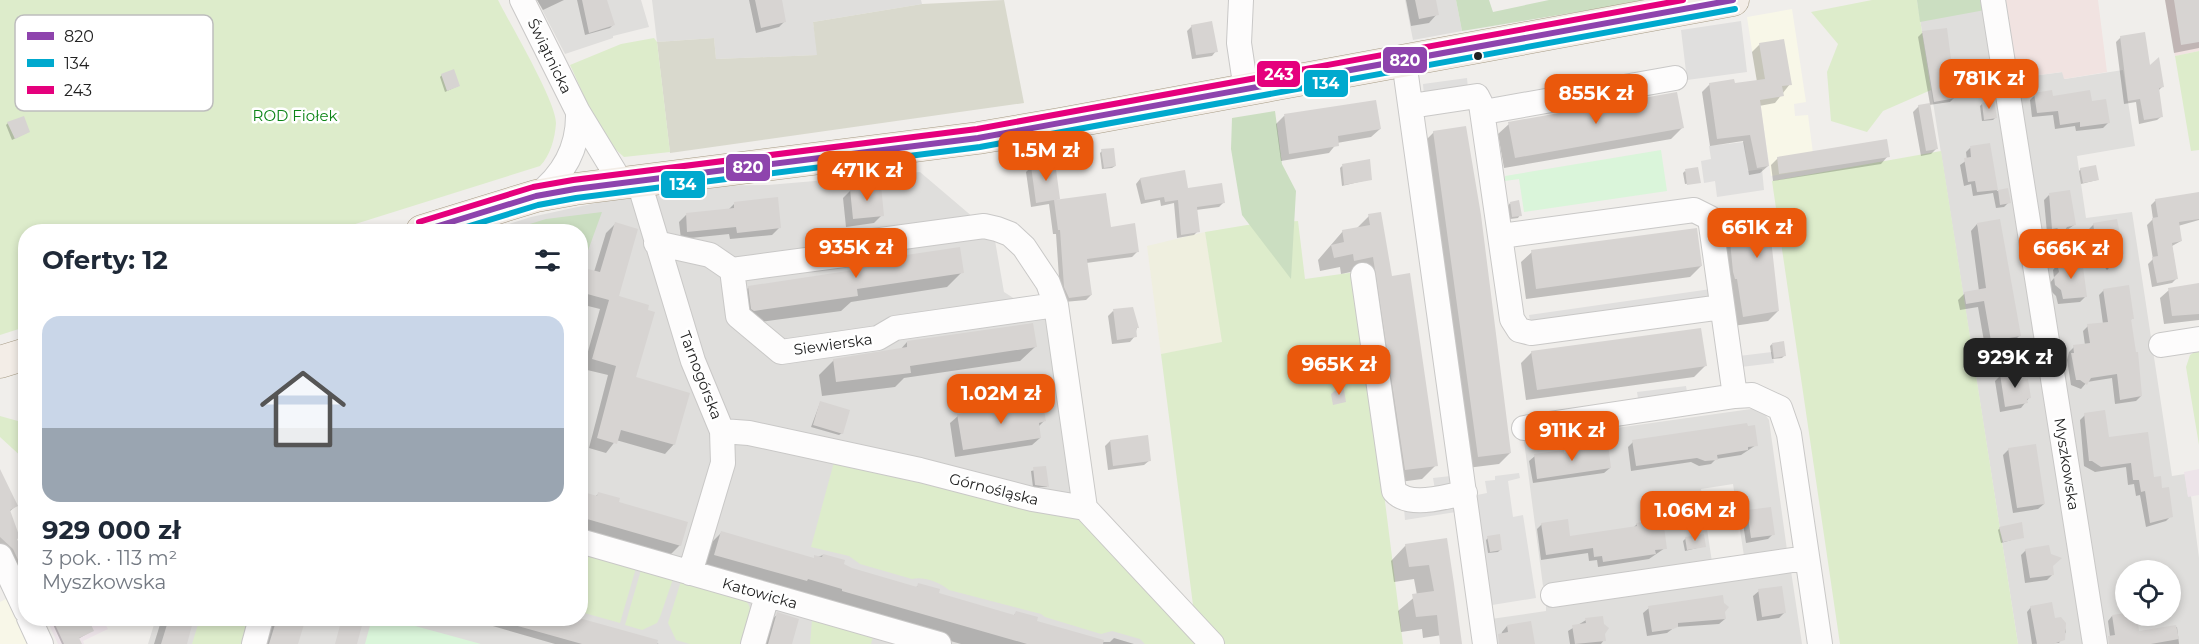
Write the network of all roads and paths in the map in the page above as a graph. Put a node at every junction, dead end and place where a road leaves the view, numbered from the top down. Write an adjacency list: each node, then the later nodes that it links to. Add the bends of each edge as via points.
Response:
1 (522, 0): 9 (street, Świątnicka)
2 (1241, 0): 7 (street, via 1239,43)
3 (1733, 0): 5 (main road)
4 (1993, 0): 45 (street, Myszkowska)
5 (1404, 61): 7 (main road); 8 (street)
6 (1675, 78): 10 (street)
7 (1246, 90): 11 (main road, via 978,138)
8 (1411, 106): 10 (street, via 1477,96); 27 (street)
9 (578, 112): 11 (street, Świątnicka); 12 (street, Świątnicka, via 576,142 565,168)
10 (1484, 112): 14 (street)
11 (629, 180): 12 (main road); 15 (street, Tarnogórska)
12 (536, 196): 13 (main road)
13 (445, 224)
14 (1501, 236): 19 (street, via 1512,319 1524,333); 19 (street, via 1694,210 1710,218)
15 (656, 243): 16 (street, via 710,255); 26 (street, Tarnogórska, via 693,361)
16 (732, 270): 18 (street, via 850,254 866,242 984,226 1010,234 1024,247 1048,283); 18 (street, Siewierska, via 738,316 781,352 878,338 896,328)
17 (1364, 275): 27 (street, via 1394,491 1412,501)
18 (1056, 305): 28 (street)
19 (1722, 307): 24 (street)
20 (2199, 339): 21 (street)
21 (2161, 345)
22 (18, 356): 23 (main road)
23 (0, 362)
24 (1735, 396): 25 (street); 31 (street, via 1752,395 1780,408 1789,434)
25 (1524, 428)
26 (722, 431): 28 (street, Górnośląska, via 749,433 920,470 1032,500); 32 (street, Tarnogórska, via 723,463)
27 (1465, 493): 43 (street)
28 (1085, 508): 42 (street)
29 (588, 543): 32 (street, Katowicka)
30 (0, 556): 33 (street)
31 (1806, 558): 34 (street); 44 (street)
32 (690, 573): 35 (street, Katowicka)
33 (18, 594)
34 (1552, 595)
35 (767, 596): 40 (street); 41 (street, Katowicka)
36 (33, 626): 38 (street)
37 (259, 626): 39 (street)
38 (41, 644)
39 (254, 644)
40 (753, 644)
41 (939, 644)
42 (1212, 644)
43 (1485, 644)
44 (1820, 644)
45 (2095, 644)

